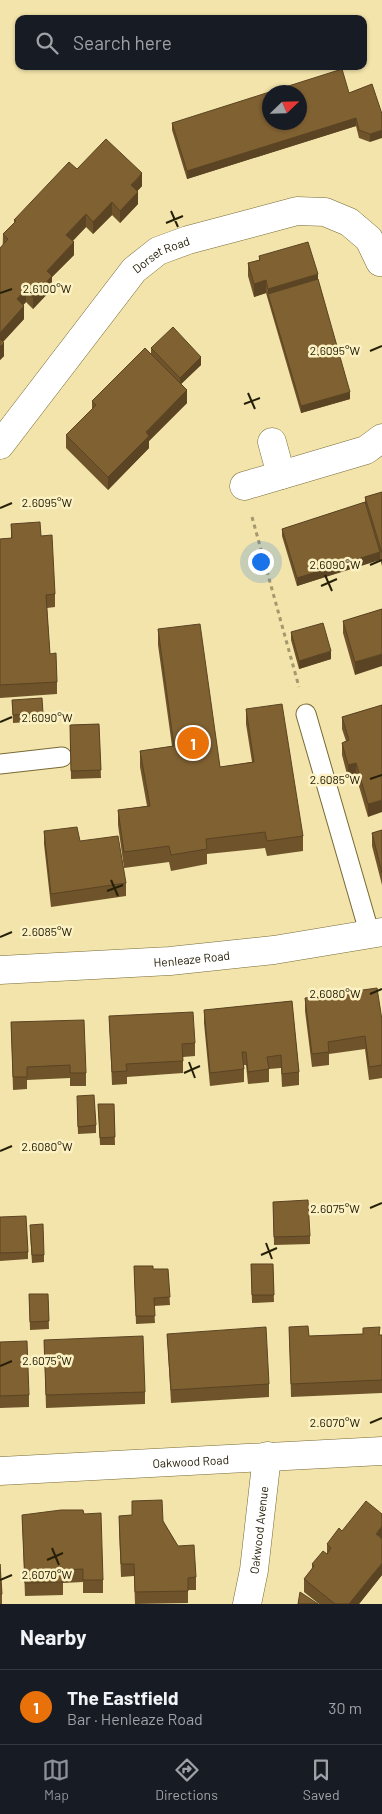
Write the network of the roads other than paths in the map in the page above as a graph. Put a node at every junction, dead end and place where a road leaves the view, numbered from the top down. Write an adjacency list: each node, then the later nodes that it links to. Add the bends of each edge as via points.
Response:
1 (381, 265): 4 (street, Dorset Road, via 369,239 349,222 325,212 297,211 158,251 134,270)
2 (382, 438): 5 (street, via 366,450)
3 (272, 442): 5 (street)
4 (0, 445)
5 (282, 475): 6 (street)
6 (244, 486)
7 (306, 714): 10 (lane)
8 (62, 757): 9 (lane)
9 (0, 764)
10 (376, 934): 11 (street, Henleaze Road, via 274,950 170,961)
11 (0, 970)
12 (382, 1452): 13 (street, Oakwood Road)
13 (267, 1456): 14 (street, Oakwood Road); 15 (street, Oakwood Avenue)
14 (0, 1471)
15 (247, 1604)

